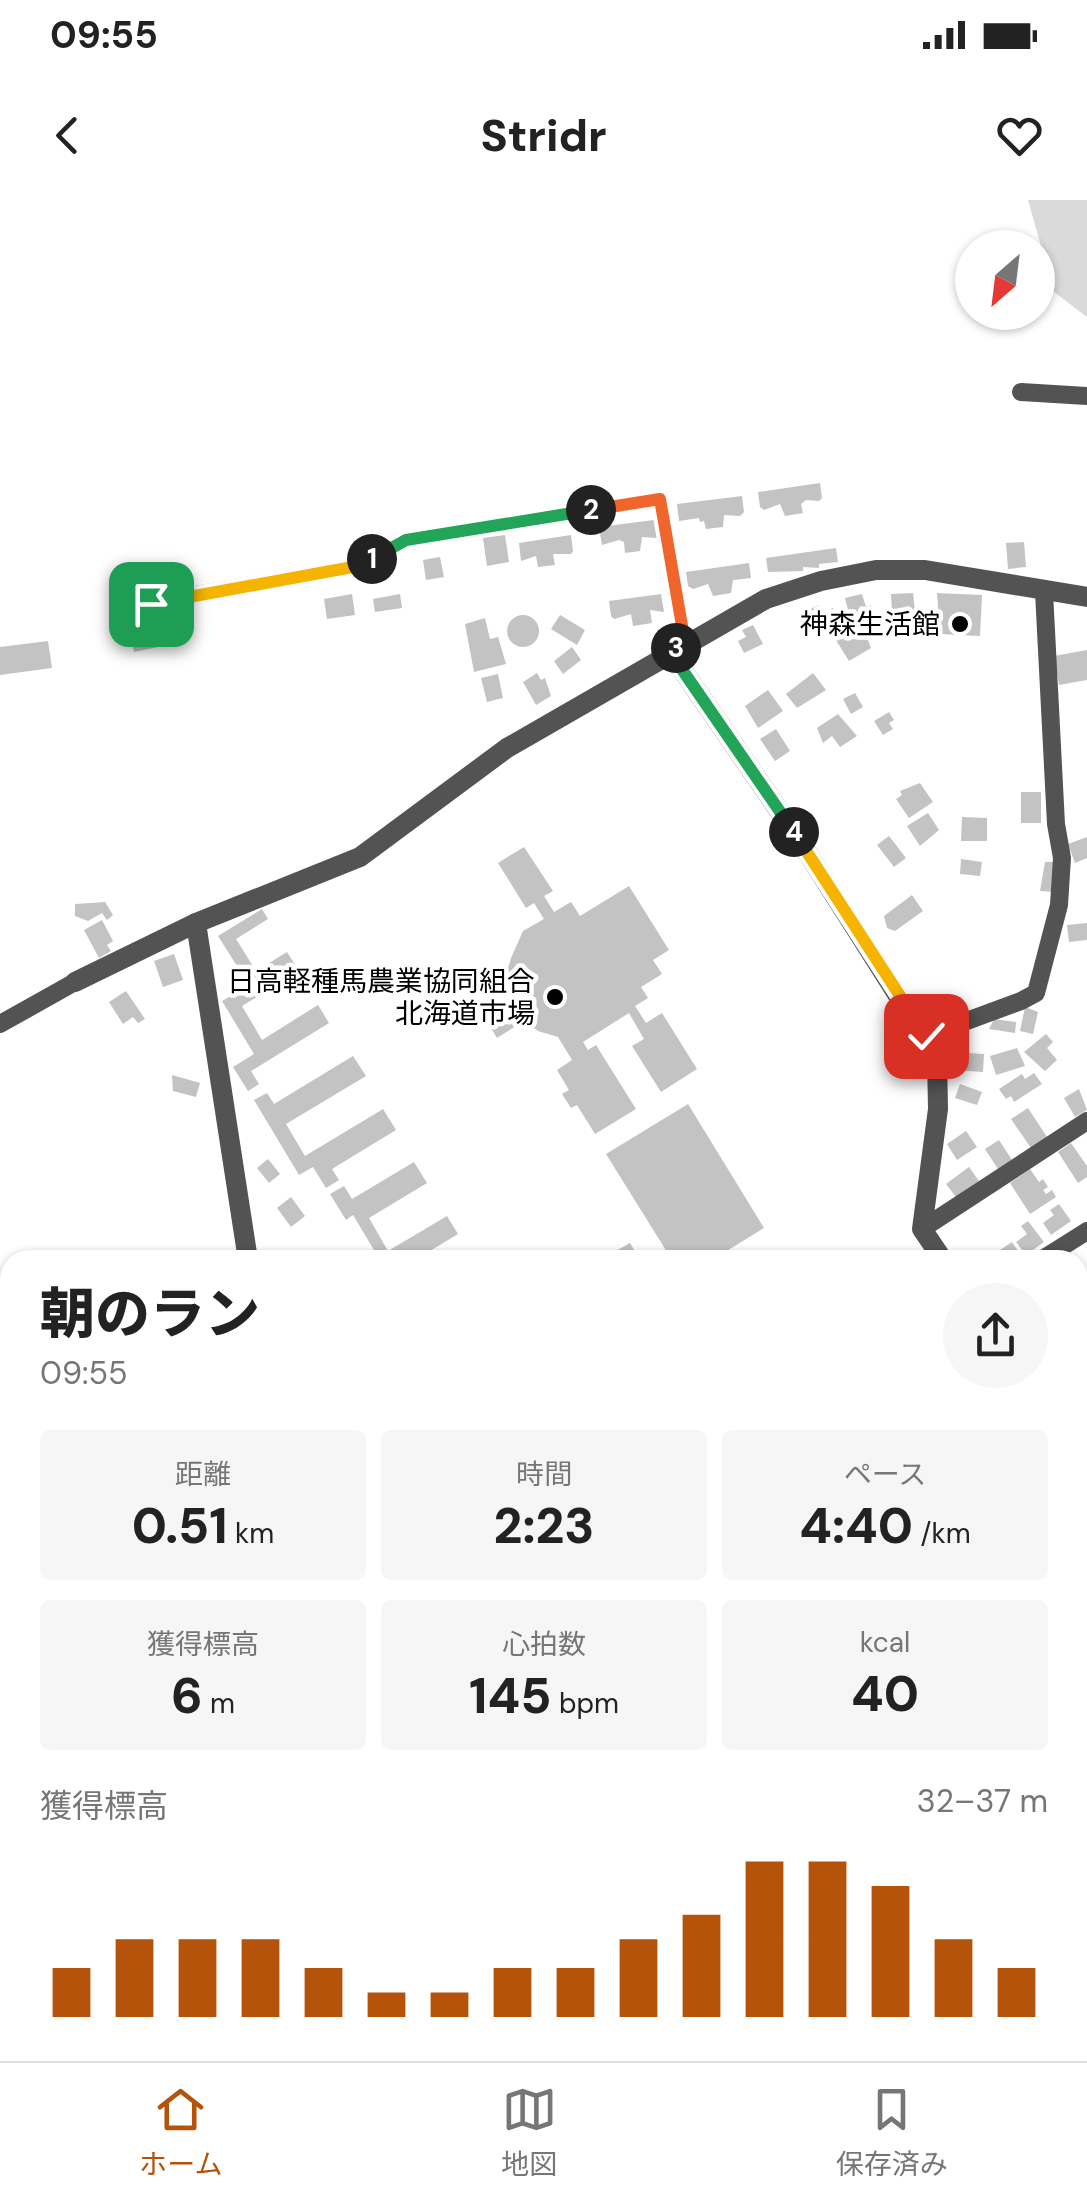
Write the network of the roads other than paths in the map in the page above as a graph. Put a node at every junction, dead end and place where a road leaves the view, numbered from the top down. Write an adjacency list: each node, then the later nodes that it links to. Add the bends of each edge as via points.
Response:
1 (1021, 392): 2 (street)
2 (1087, 396)
3 (1044, 592): 4 (street); 6 (street, via 925,570 876,570 766,599); 10 (street, via 1062,858 1044,972 1036,993 1022,1001)
4 (1087, 597)
5 (151, 604): 6 (street, via 358,566 406,540 660,499)
6 (677, 648): 7 (street, via 507,748 360,856); 10 (street)
7 (196, 922): 8 (street); 14 (street)
8 (75, 982): 9 (street)
9 (0, 1024)
10 (926, 1036): 12 (street, via 936,1057 938,1098)
11 (1087, 1121): 12 (street)
12 (922, 1230): 15 (street)
13 (1087, 1231): 16 (street)
14 (246, 1250)
15 (935, 1250)
16 (1057, 1250)

